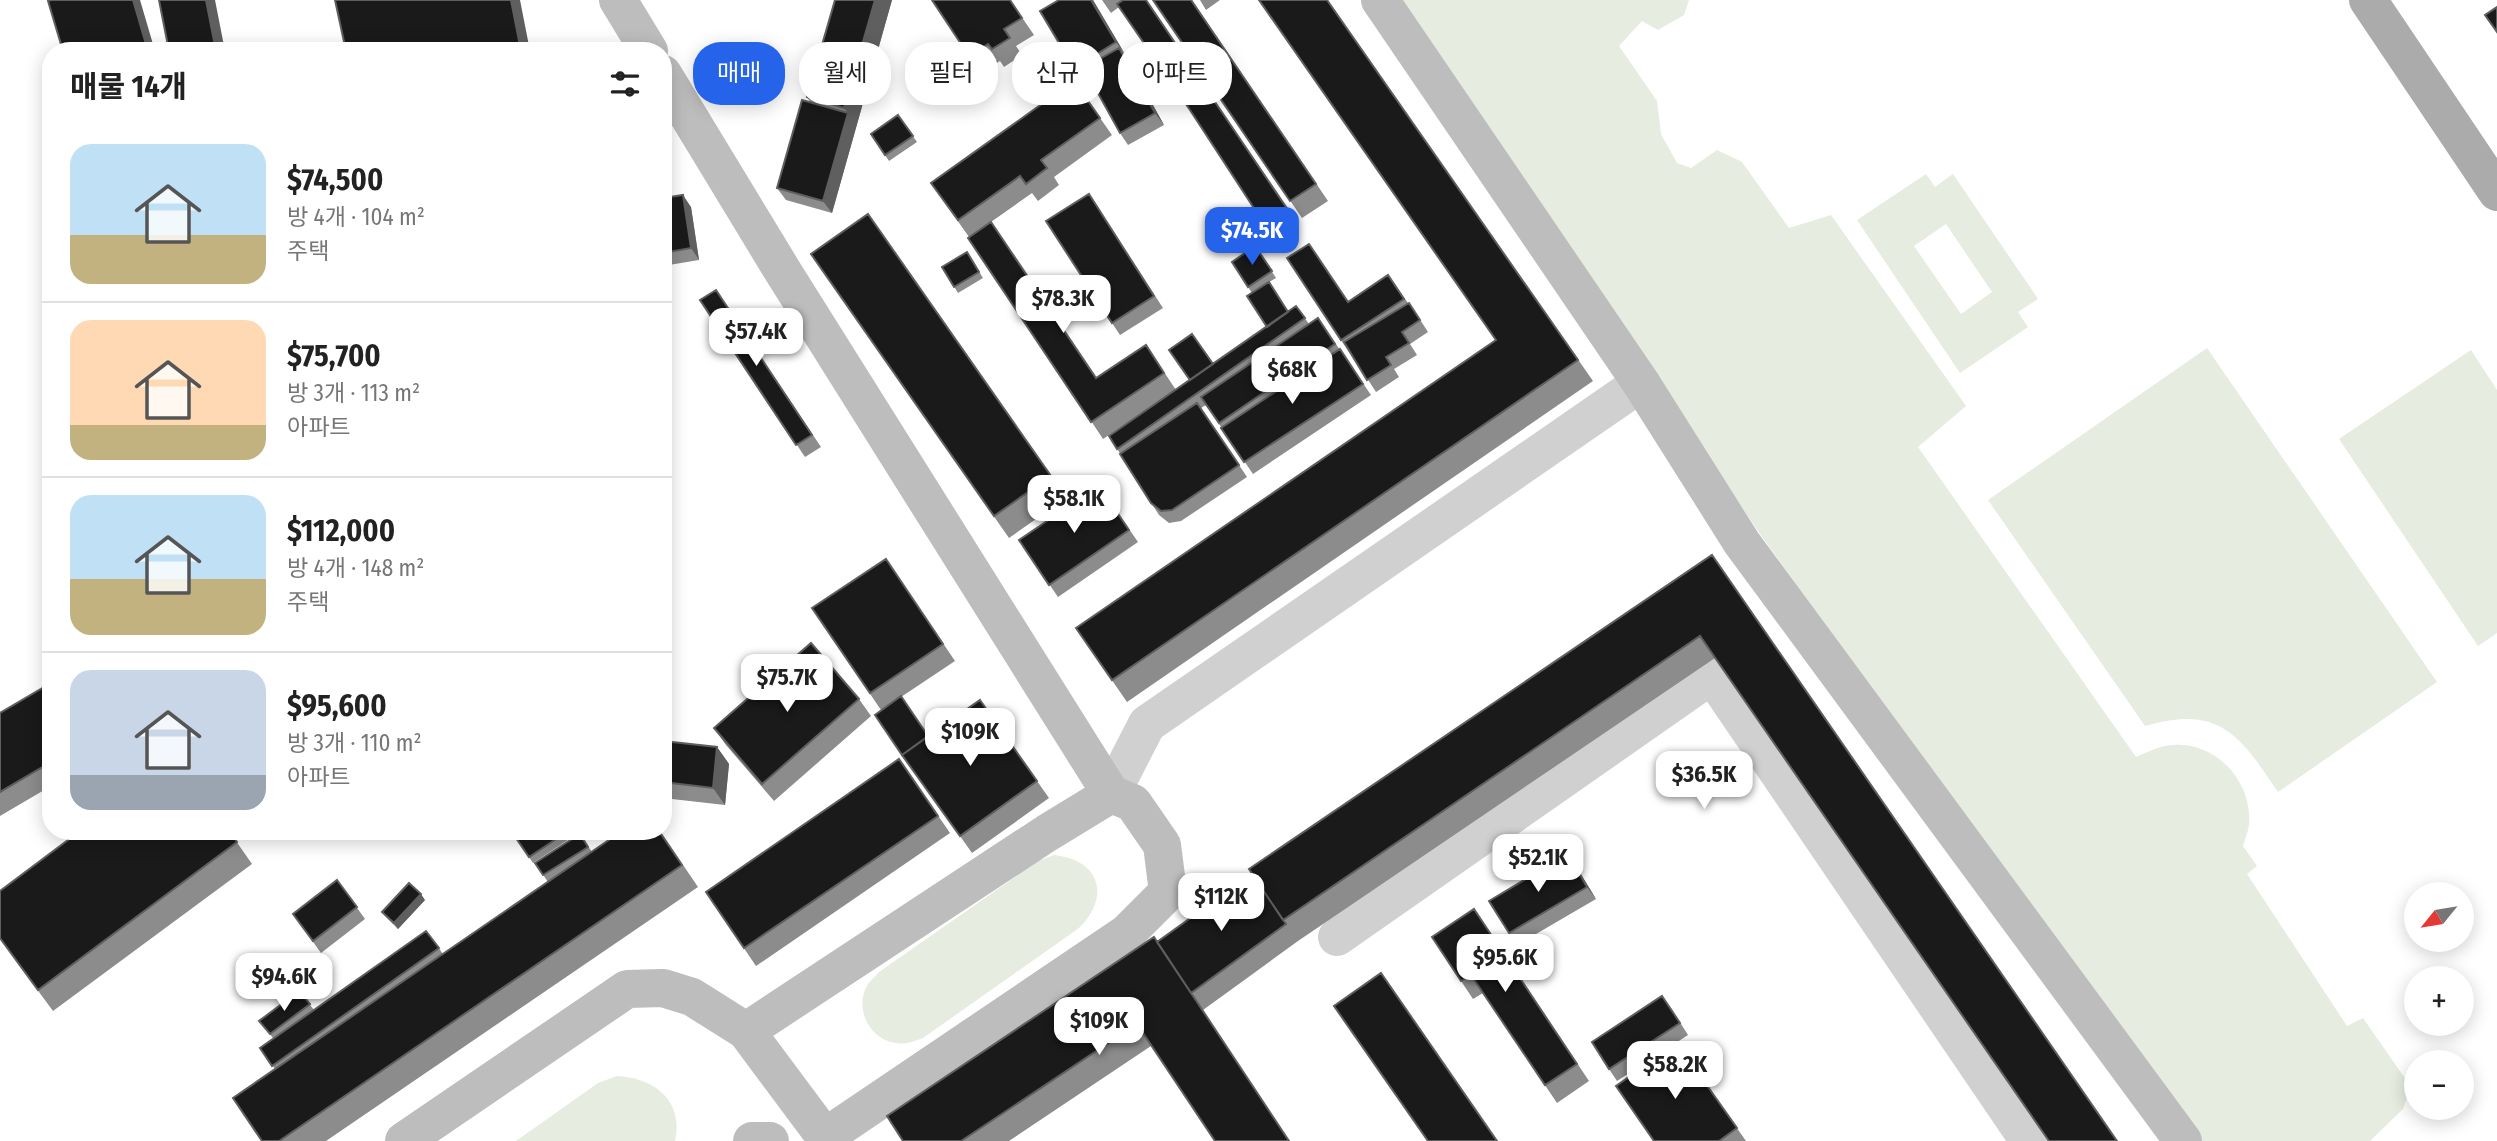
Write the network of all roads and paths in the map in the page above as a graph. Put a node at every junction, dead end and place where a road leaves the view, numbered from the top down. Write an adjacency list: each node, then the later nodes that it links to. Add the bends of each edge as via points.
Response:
1 (618, 0): 4 (street)
2 (1380, 0): 7 (street)
3 (2368, 0): 6 (main road)
4 (644, 42)
5 (672, 89): 8 (street)
6 (2497, 192)
7 (1641, 383): 8 (street, via 1147,724); 16 (street, via 1742,543)
8 (1111, 794): 10 (street); 11 (street, via 1133,803 1162,845 1168,892 1127,933)
9 (1337, 937): 15 (street, via 1712,675)
10 (746, 1031): 11 (street); 12 (street, via 692,998 663,988 627,989)
11 (826, 1139)
12 (404, 1141)
13 (752, 1141): 14 (street)
14 (770, 1141)
15 (2029, 1141)
16 (2183, 1141)

